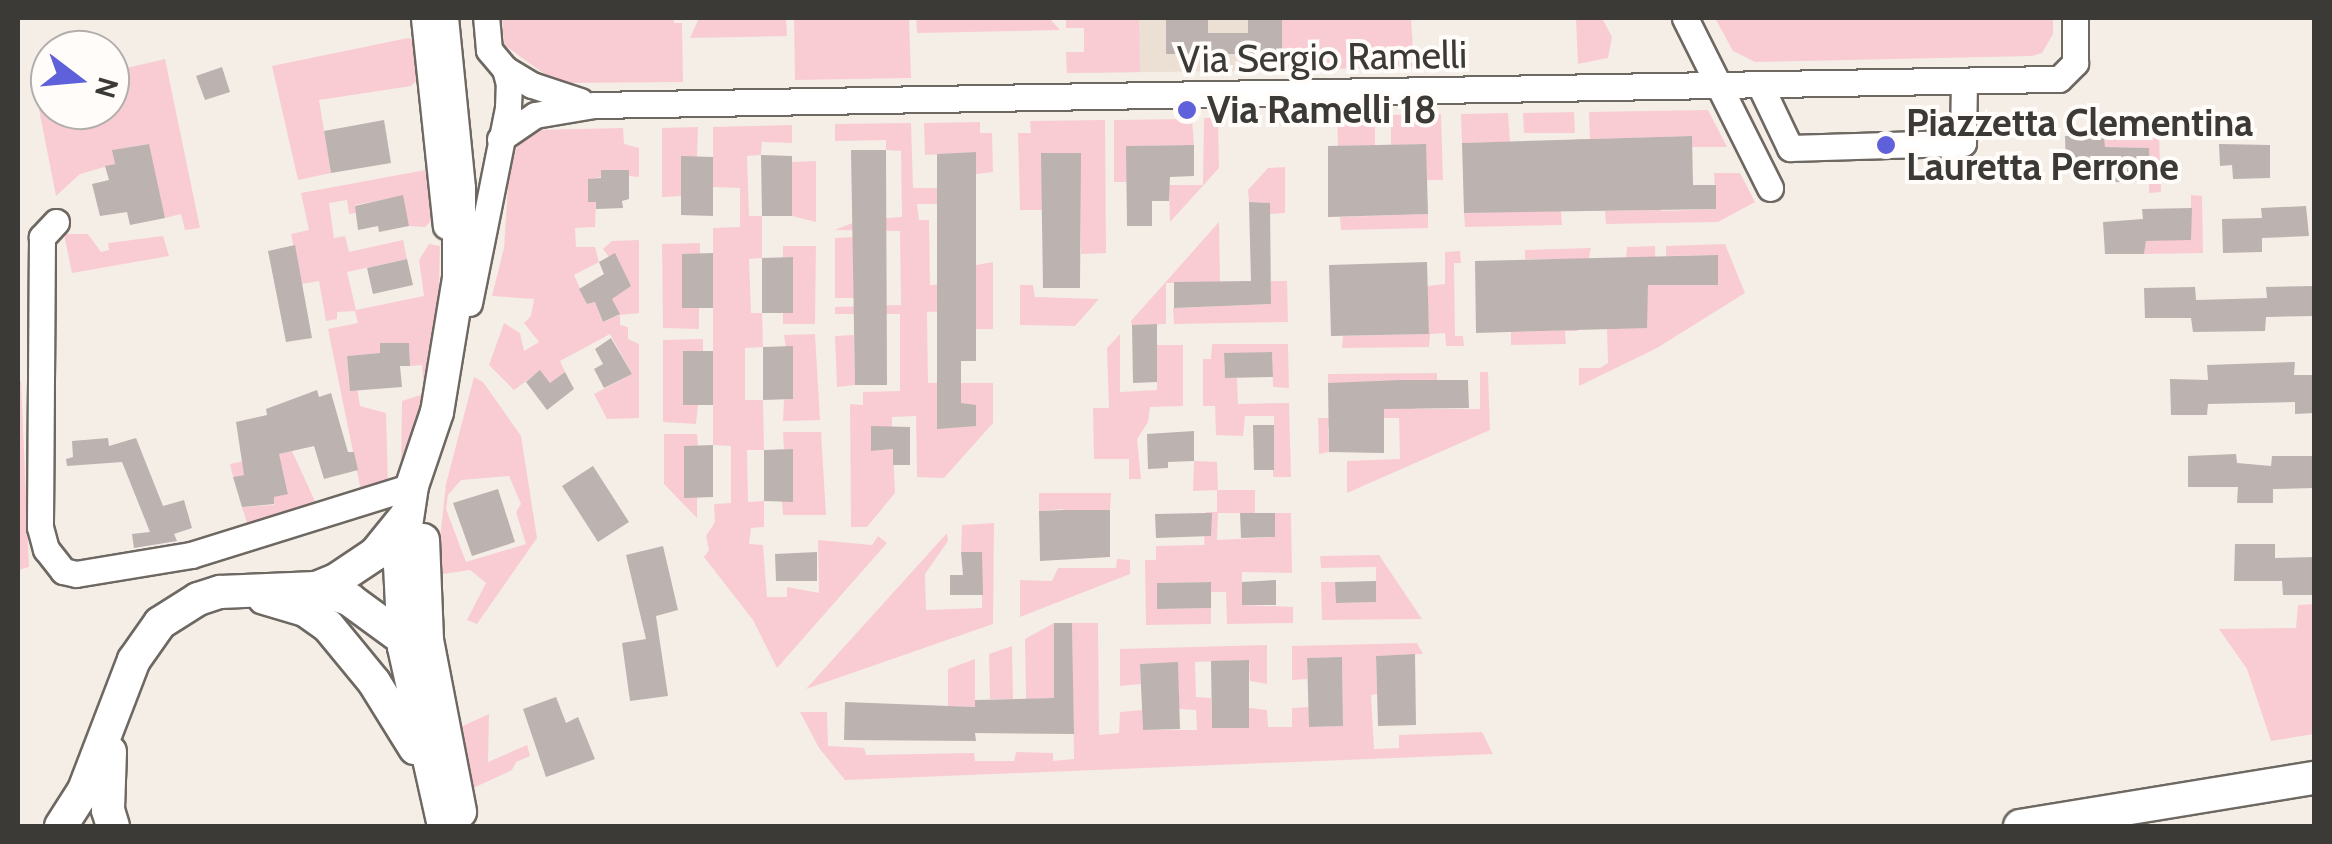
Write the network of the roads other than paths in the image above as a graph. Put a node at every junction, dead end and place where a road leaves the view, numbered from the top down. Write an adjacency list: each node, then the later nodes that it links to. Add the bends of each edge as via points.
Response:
1 (424, 18): 15 (street)
2 (442, 18): 18 (main road, via 459,278 438,412)
3 (460, 18): 16 (main road, via 472,195)
4 (486, 18): 7 (street, via 489,50)
5 (1685, 18): 9 (street)
6 (2075, 18): 8 (street, Via Sergio Ramelli, via 2075,63 2066,76)
7 (505, 69): 11 (street, via 553,94); 12 (street, via 508,108)
8 (1964, 82): 10 (street, Via Sergio Ramelli); 10 (street, via 1963,144 1790,148)
9 (1720, 86): 10 (street, Via Sergio Ramelli); 11 (street, Via Sergio Ramelli); 13 (street)
10 (1760, 86)
11 (594, 105): 12 (street, via 535,115)
12 (500, 138): 16 (street)
13 (1770, 188)
14 (56, 222): 17 (street, via 42,237)
15 (447, 231)
16 (470, 303): 18 (main road)
17 (29, 354): 18 (street, via 40,527 46,549 63,570 76,574 191,555)
18 (415, 503): 19 (main road, via 356,570); 22 (main road, via 400,565); 26 (main road, via 427,640)
19 (316, 588): 20 (main road); 22 (main road, via 350,600)
20 (220, 592): 21 (main road, via 284,602); 23 (main road, via 160,623 134,660)
21 (328, 626): 22 (main road, via 379,656 390,658); 24 (main road, via 374,682)
22 (405, 640): 24 (main road); 26 (main road, via 416,652 430,734)
23 (115, 713): 27 (main road, via 84,790); 28 (main road, via 107,778)
24 (428, 769): 29 (main road)
25 (2314, 778): 31 (main road)
26 (455, 790): 30 (main road)
27 (61, 826)
28 (113, 826)
29 (444, 826)
30 (462, 826)
31 (2020, 826)

